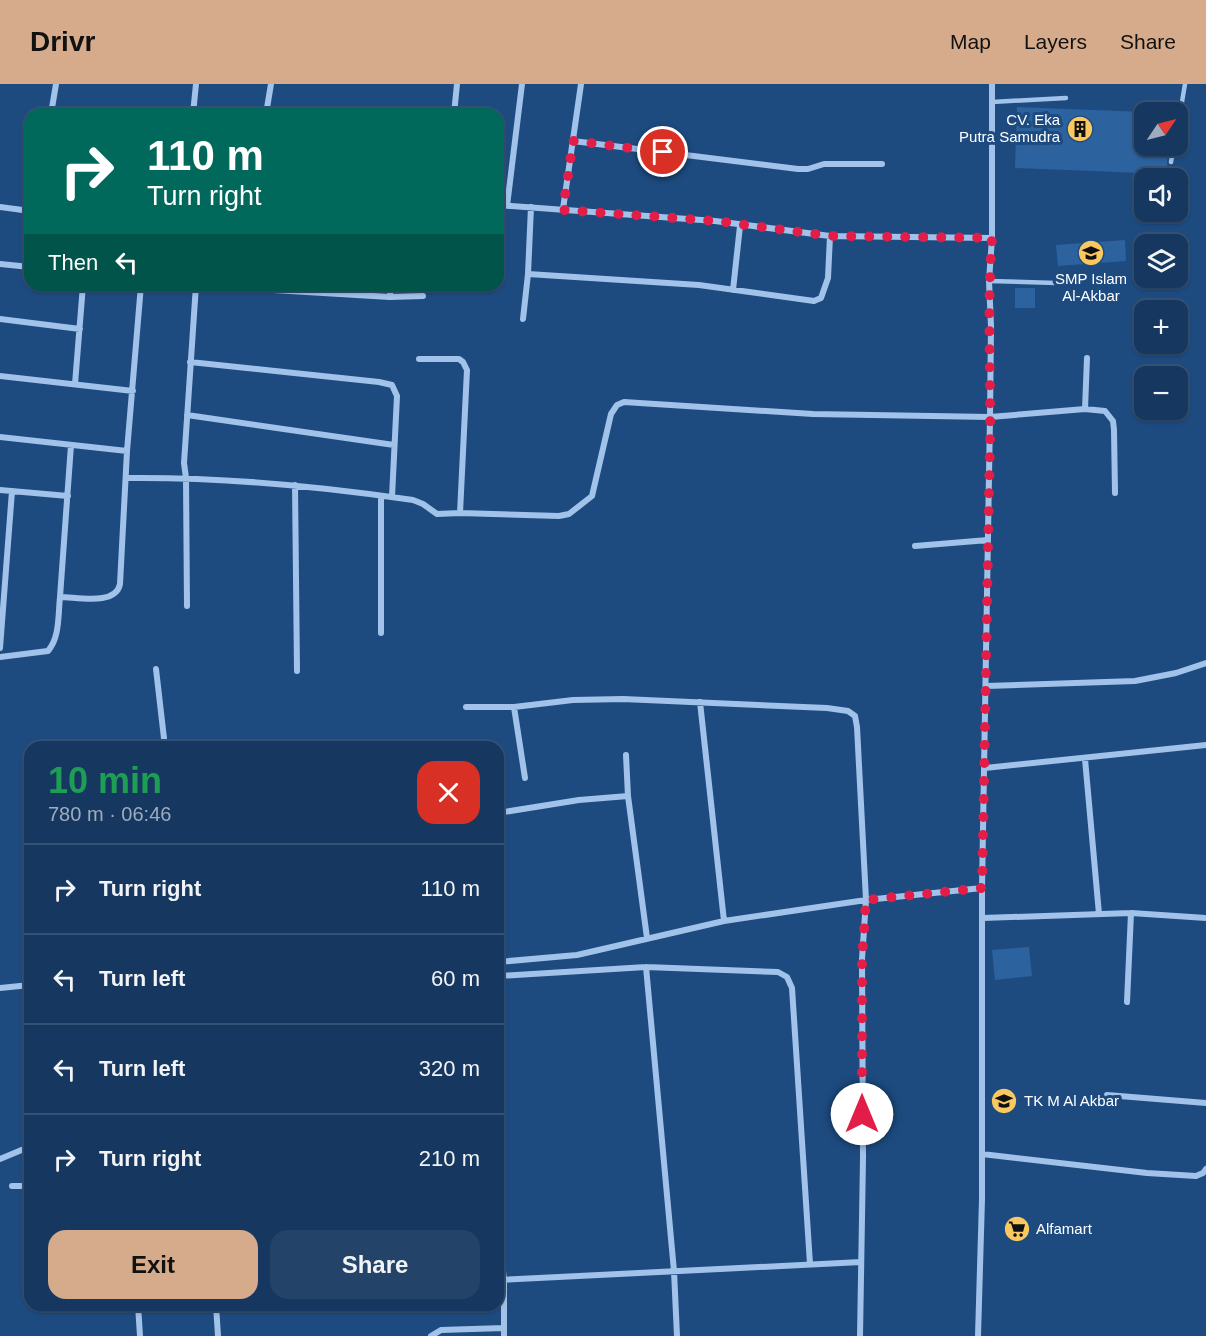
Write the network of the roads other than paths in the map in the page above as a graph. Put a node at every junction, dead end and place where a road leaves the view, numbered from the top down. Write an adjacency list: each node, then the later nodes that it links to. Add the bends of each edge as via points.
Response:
1 (56, 84): 12 (street)
2 (196, 84): 13 (street)
3 (271, 84): 14 (street)
4 (457, 84): 15 (street)
5 (522, 84): 20 (street)
6 (581, 84): 16 (street)
7 (992, 84): 10 (street)
8 (1185, 84): 11 (lane)
9 (1066, 98): 10 (lane)
10 (992, 102): 27 (street)
11 (1182, 102)
12 (52, 108)
13 (194, 108)
14 (267, 108)
15 (455, 108)
16 (573, 141): 19 (street, via 798,169); 24 (street)
17 (1172, 156): 18 (lane)
18 (1171, 162)
19 (882, 164)
20 (507, 206): 22 (street)
21 (0, 207): 23 (street)
22 (531, 207): 24 (street); 30 (street)
23 (24, 210)
24 (563, 210): 25 (street)
25 (740, 226): 26 (street); 33 (street)
26 (830, 236): 27 (street); 33 (street, via 828,278 821,298 814,302)
27 (992, 238): 31 (street)
28 (0, 264): 29 (street)
29 (24, 266)
30 (528, 274): 33 (street); 42 (street)
31 (988, 281): 32 (lane); 52 (street)
32 (1056, 283)
33 (733, 290)
34 (83, 291): 43 (street)
35 (141, 291): 49 (street)
36 (196, 291): 46 (street)
37 (290, 291): 40 (street)
38 (390, 291): 40 (street)
39 (423, 296): 40 (street)
40 (390, 297)
41 (0, 319): 43 (street)
42 (523, 319)
43 (80, 329): 48 (street)
44 (1087, 358): 50 (street)
45 (419, 359): 66 (street, via 459,360 467,370)
46 (190, 362): 51 (street); 54 (street, via 388,383 397,396)
47 (0, 376): 48 (street)
48 (75, 384): 49 (street)
49 (133, 391): 56 (street)
50 (1085, 409): 52 (street); 62 (street, via 1105,411 1113,421)
51 (187, 415): 54 (street); 58 (street)
52 (990, 417): 66 (street, via 813,414 624,402 611,414 592,496 569,514); 67 (street)
53 (0, 437): 55 (street)
54 (394, 445): 65 (street)
55 (71, 446): 56 (street); 63 (street)
56 (127, 451): 57 (street)
57 (126, 478): 58 (street); 69 (street, via 117,592 110,597)
58 (186, 478): 59 (street); 70 (street)
59 (295, 485): 64 (street); 76 (street)
60 (0, 490): 61 (street)
61 (12, 491): 63 (street); 72 (street)
62 (1114, 493)
63 (68, 496): 69 (street)
64 (381, 497): 65 (street); 71 (street)
65 (392, 497): 66 (street, via 420,502 437,514)
66 (460, 513)
67 (988, 540): 68 (street); 77 (street)
68 (915, 546)
69 (60, 597): 73 (street, via 56,636 48,651)
70 (187, 606)
71 (381, 633)
72 (0, 648)
73 (0, 657)
74 (1206, 663): 77 (street, via 1176,674 1135,681)
75 (156, 669): 81 (street)
76 (297, 671)
77 (986, 686): 85 (street)
78 (700, 702): 80 (street, via 573,700); 90 (street, via 837,708 855,716); 95 (street)
79 (466, 707): 80 (street)
80 (514, 707): 86 (street)
81 (164, 741)
82 (1206, 745): 84 (street)
83 (626, 755): 87 (street)
84 (1085, 759): 85 (street); 92 (street)
85 (985, 768): 89 (street)
86 (525, 778)
87 (628, 795): 88 (street); 96 (street)
88 (504, 812)
89 (982, 888): 90 (street); 93 (street)
90 (866, 900): 95 (street); 111 (street, via 862,959)
91 (1131, 913): 92 (street); 94 (street); 102 (street)
92 (1099, 914): 93 (street)
93 (983, 918): 106 (street)
94 (1206, 918)
95 (724, 921): 96 (street)
96 (647, 938): 97 (street, via 577,955)
97 (504, 961)
98 (646, 967): 99 (street); 112 (street, via 778,972 790,981); 113 (street)
99 (504, 976)
100 (24, 986): 101 (street)
101 (0, 988)
102 (1127, 1002)
103 (1107, 1095): 104 (street)
104 (1206, 1103)
105 (24, 1149): 107 (street)
106 (982, 1154): 108 (street, via 1148,1173 1196,1176); 125 (street)
107 (0, 1159)
108 (1206, 1169)
109 (12, 1186): 110 (street)
110 (24, 1186)
111 (861, 1262): 112 (street); 124 (street)
112 (810, 1264): 113 (street)
113 (674, 1271): 114 (street); 123 (street)
114 (504, 1280)
115 (138, 1311): 119 (street)
116 (216, 1311): 120 (street)
117 (503, 1311): 118 (street)
118 (504, 1328): 121 (street, via 441,1330); 122 (street)
119 (140, 1336)
120 (218, 1336)
121 (431, 1336)
122 (504, 1336)
123 (677, 1336)
124 (860, 1336)
125 (978, 1336)

